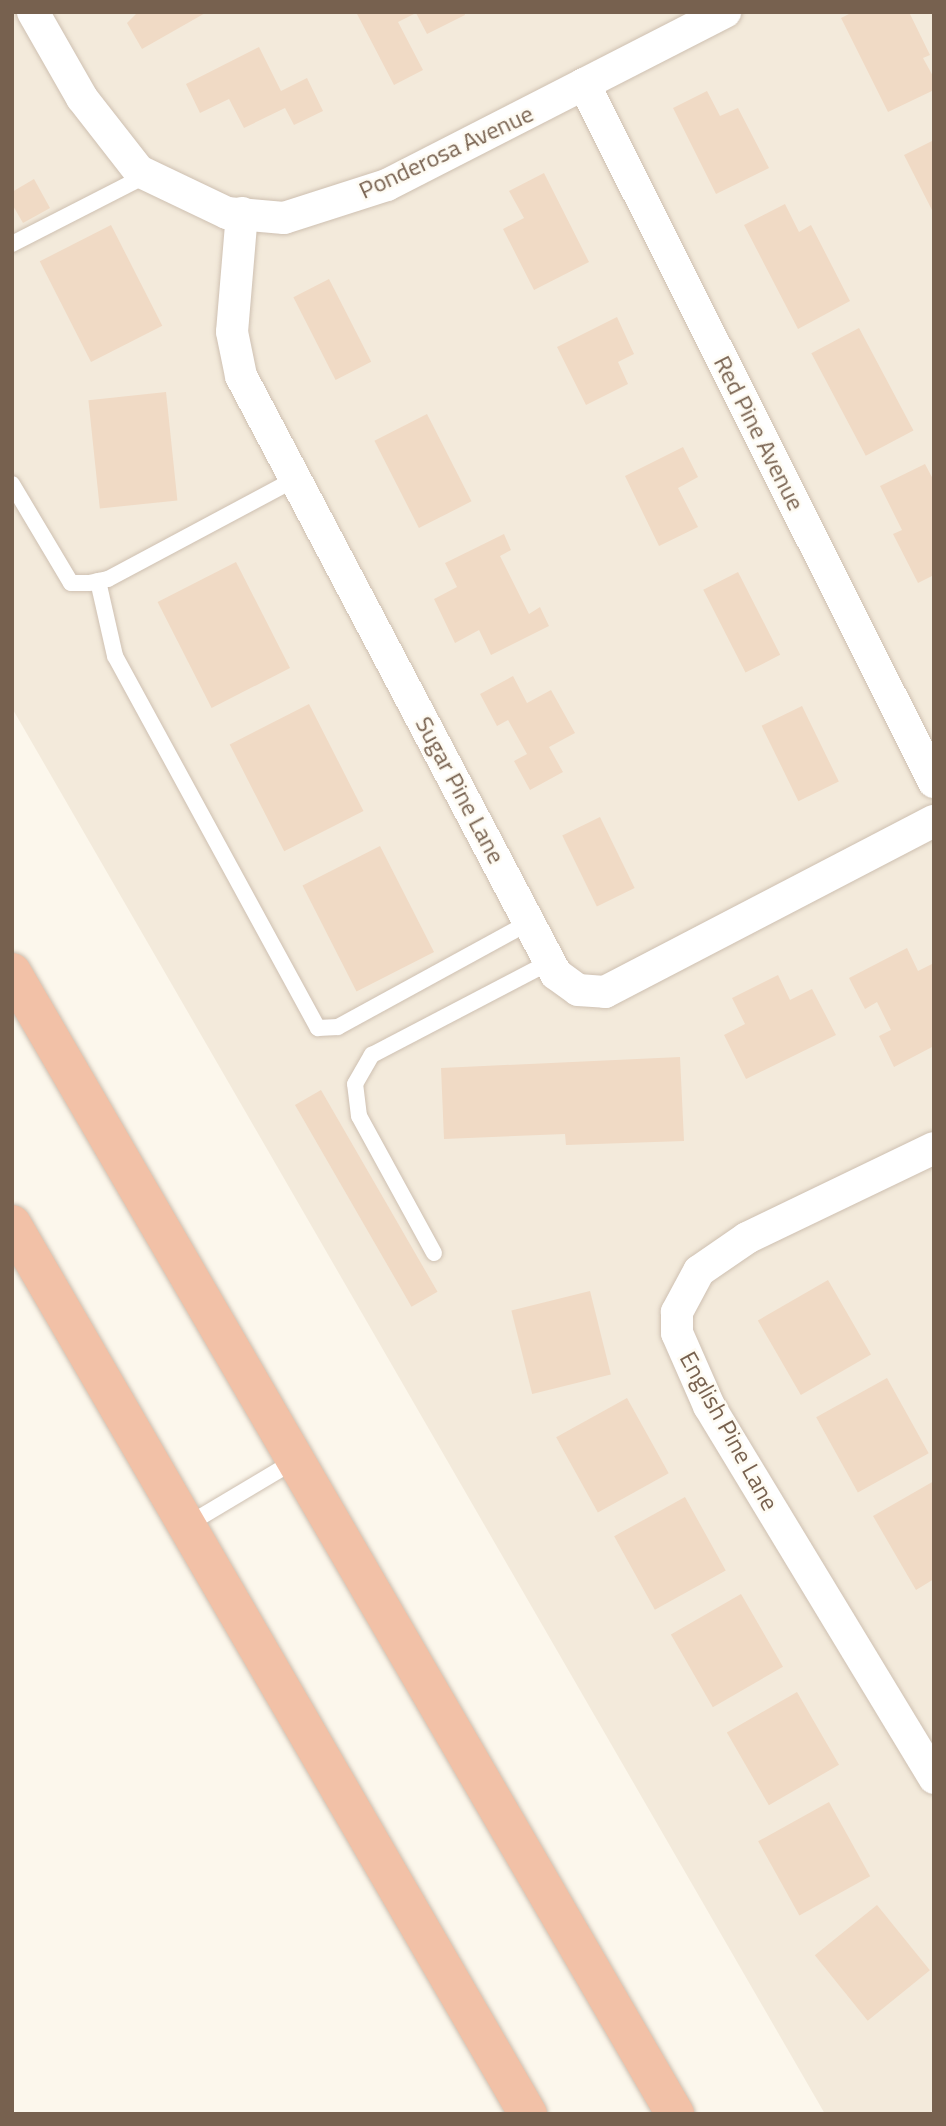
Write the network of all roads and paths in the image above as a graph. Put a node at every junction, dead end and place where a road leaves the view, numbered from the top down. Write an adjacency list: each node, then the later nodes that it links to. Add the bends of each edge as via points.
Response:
1 (33, 12): 4 (street, Ponderosa Avenue, via 82,97 139,171)
2 (725, 12): 3 (street, Ponderosa Avenue)
3 (584, 84): 5 (street, Ponderosa Avenue, via 387,185 284,218); 10 (street, Red Pine Avenue)
4 (147, 175): 5 (street, Ponderosa Avenue, via 227,213); 6 (lane)
5 (242, 214): 7 (street, Sugar Pine Lane, via 232,332 235,359)
6 (12, 244)
7 (295, 479): 9 (lane); 12 (street, Sugar Pine Lane)
8 (12, 484): 9 (lane, via 71,583)
9 (98, 581): 12 (lane, via 115,656 318,1028 338,1027)
10 (934, 782)
11 (934, 821): 13 (street, Sugar Pine Lane, via 605,992 578,990 556,974)
12 (530, 922): 13 (street, Sugar Pine Lane)
13 (550, 962): 17 (lane, via 372,1055 355,1084 359,1116)
14 (12, 972): 18 (highway)
15 (934, 1148): 20 (street, English Pine Lane, via 747,1238 699,1271 677,1312 677,1333 709,1406)
16 (12, 1224): 19 (highway)
17 (434, 1253)
18 (296, 1460): 19 (lane); 22 (highway)
19 (187, 1525): 21 (highway)
20 (934, 1777)
21 (528, 2114)
22 (675, 2114)

